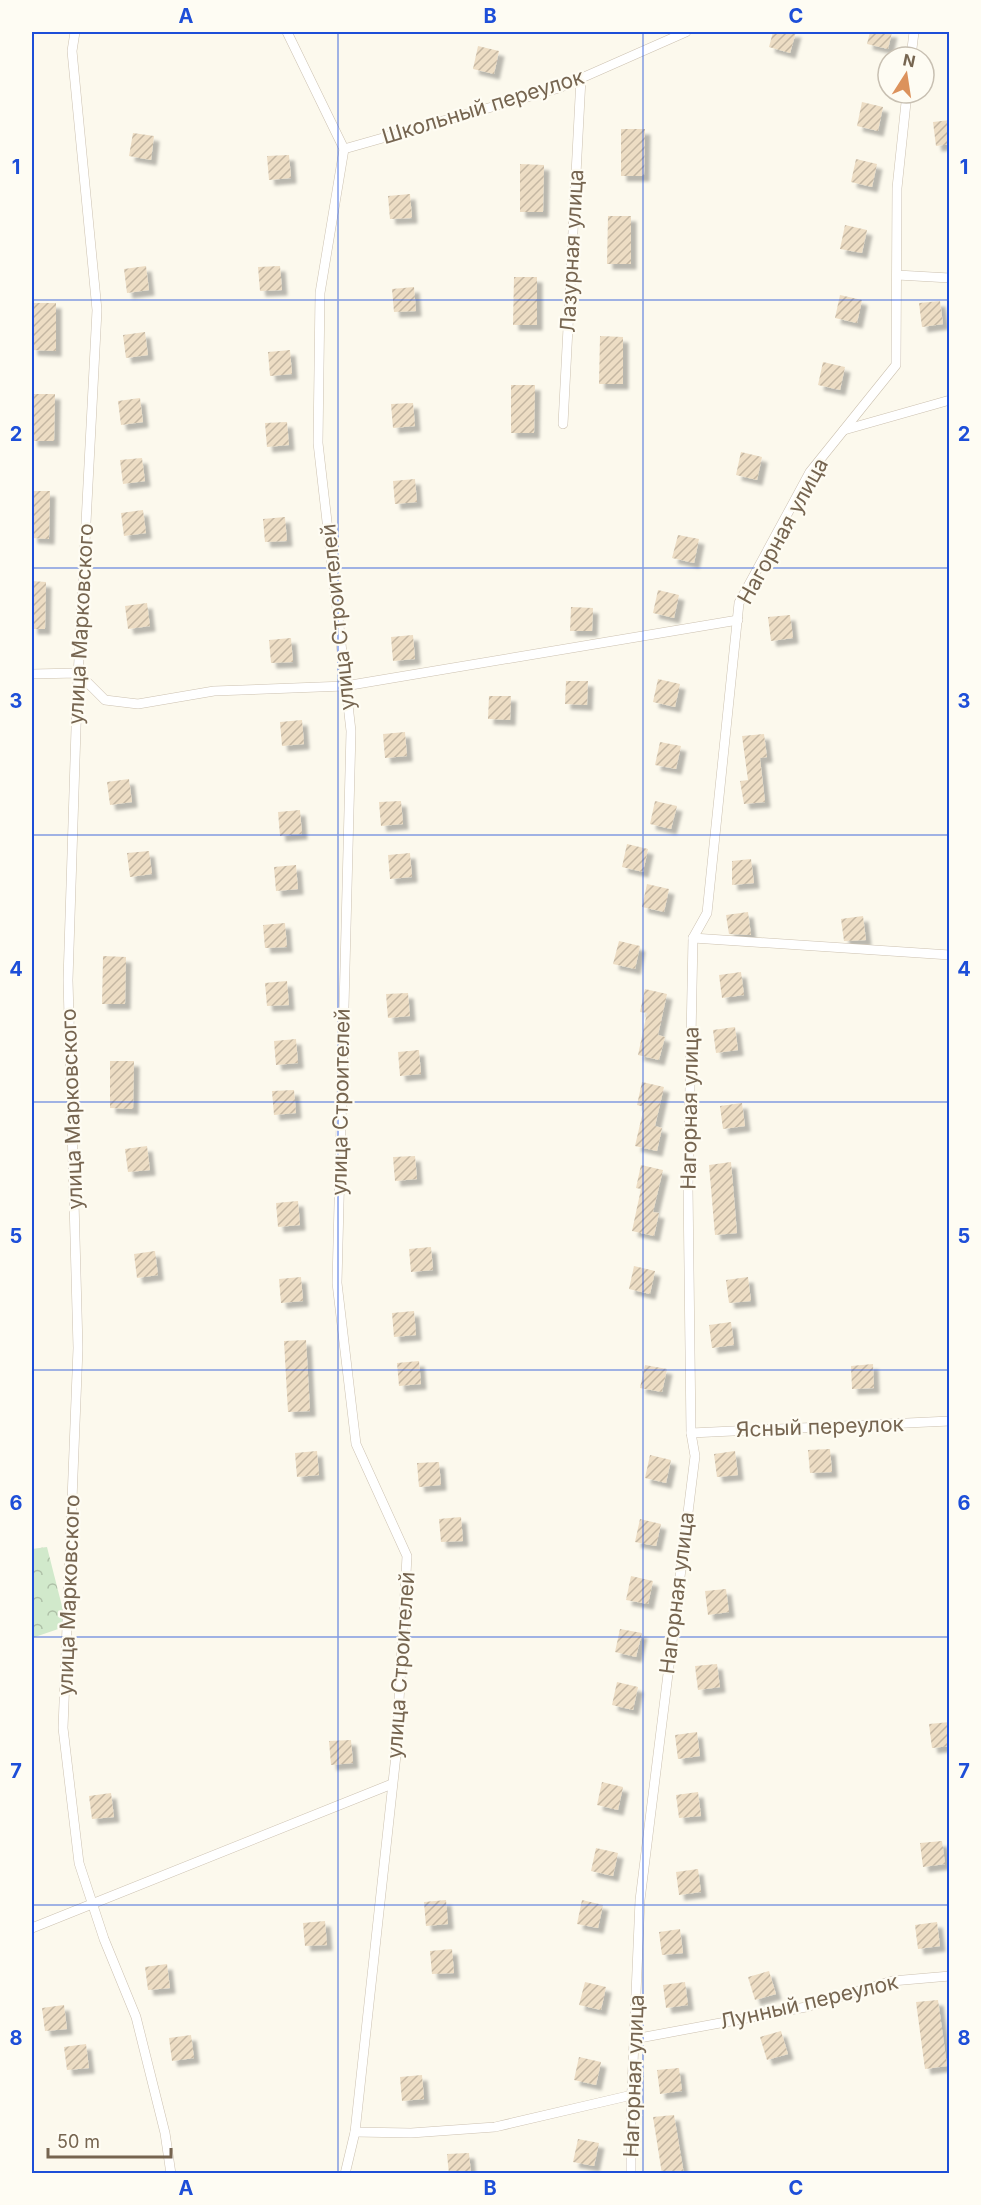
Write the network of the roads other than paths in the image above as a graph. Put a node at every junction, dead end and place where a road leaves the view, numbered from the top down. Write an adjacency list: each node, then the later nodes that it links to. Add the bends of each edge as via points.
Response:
1 (75, 32): 13 (lane, улица Марковского, via 72,51 97,310)
2 (287, 32): 6 (lane)
3 (686, 32): 4 (lane, Школьный переулок)
4 (581, 78): 6 (lane, Школьный переулок, via 559,88); 10 (lane, Лазурная улица)
5 (907, 105): 7 (lane, Нагорная улица, via 897,188)
6 (344, 149): 15 (lane, улица Строителей, via 320,293 318,443)
7 (897, 275): 8 (lane); 11 (lane, Нагорная улица, via 896,365)
8 (950, 278)
9 (950, 400): 11 (lane)
10 (563, 424)
11 (844, 430): 12 (lane, Нагорная улица, via 810,472 740,603)
12 (738, 620): 15 (lane); 16 (lane, Нагорная улица, via 706,914)
13 (78, 673): 14 (lane); 15 (lane, via 105,700 138,704 214,690); 21 (lane, улица Марковского, via 68,980 78,1348 63,1728 79,1863)
14 (32, 674)
15 (345, 686): 20 (lane, улица Строителей, via 351,731 336,1283 356,1444 408,1556)
16 (693, 938): 17 (lane); 19 (lane, Нагорная улица, via 688,1187)
17 (950, 955)
18 (950, 1421): 19 (lane, Ясный переулок)
19 (691, 1432): 24 (lane, Нагорная улица, via 695,1456 640,1900)
20 (392, 1784): 21 (lane); 26 (lane, улица Строителей)
21 (92, 1903): 22 (lane); 27 (lane, улица Марковского, via 136,2017 165,2133)
22 (32, 1928)
23 (950, 1976): 24 (lane, Лунный переулок, via 892,1981 806,2007)
24 (634, 2039): 25 (lane, Нагорная улица)
25 (632, 2095): 26 (lane, via 495,2127); 29 (lane, Нагорная улица)
26 (355, 2132): 28 (lane, улица Строителей)
27 (171, 2174)
28 (345, 2174)
29 (631, 2174)

